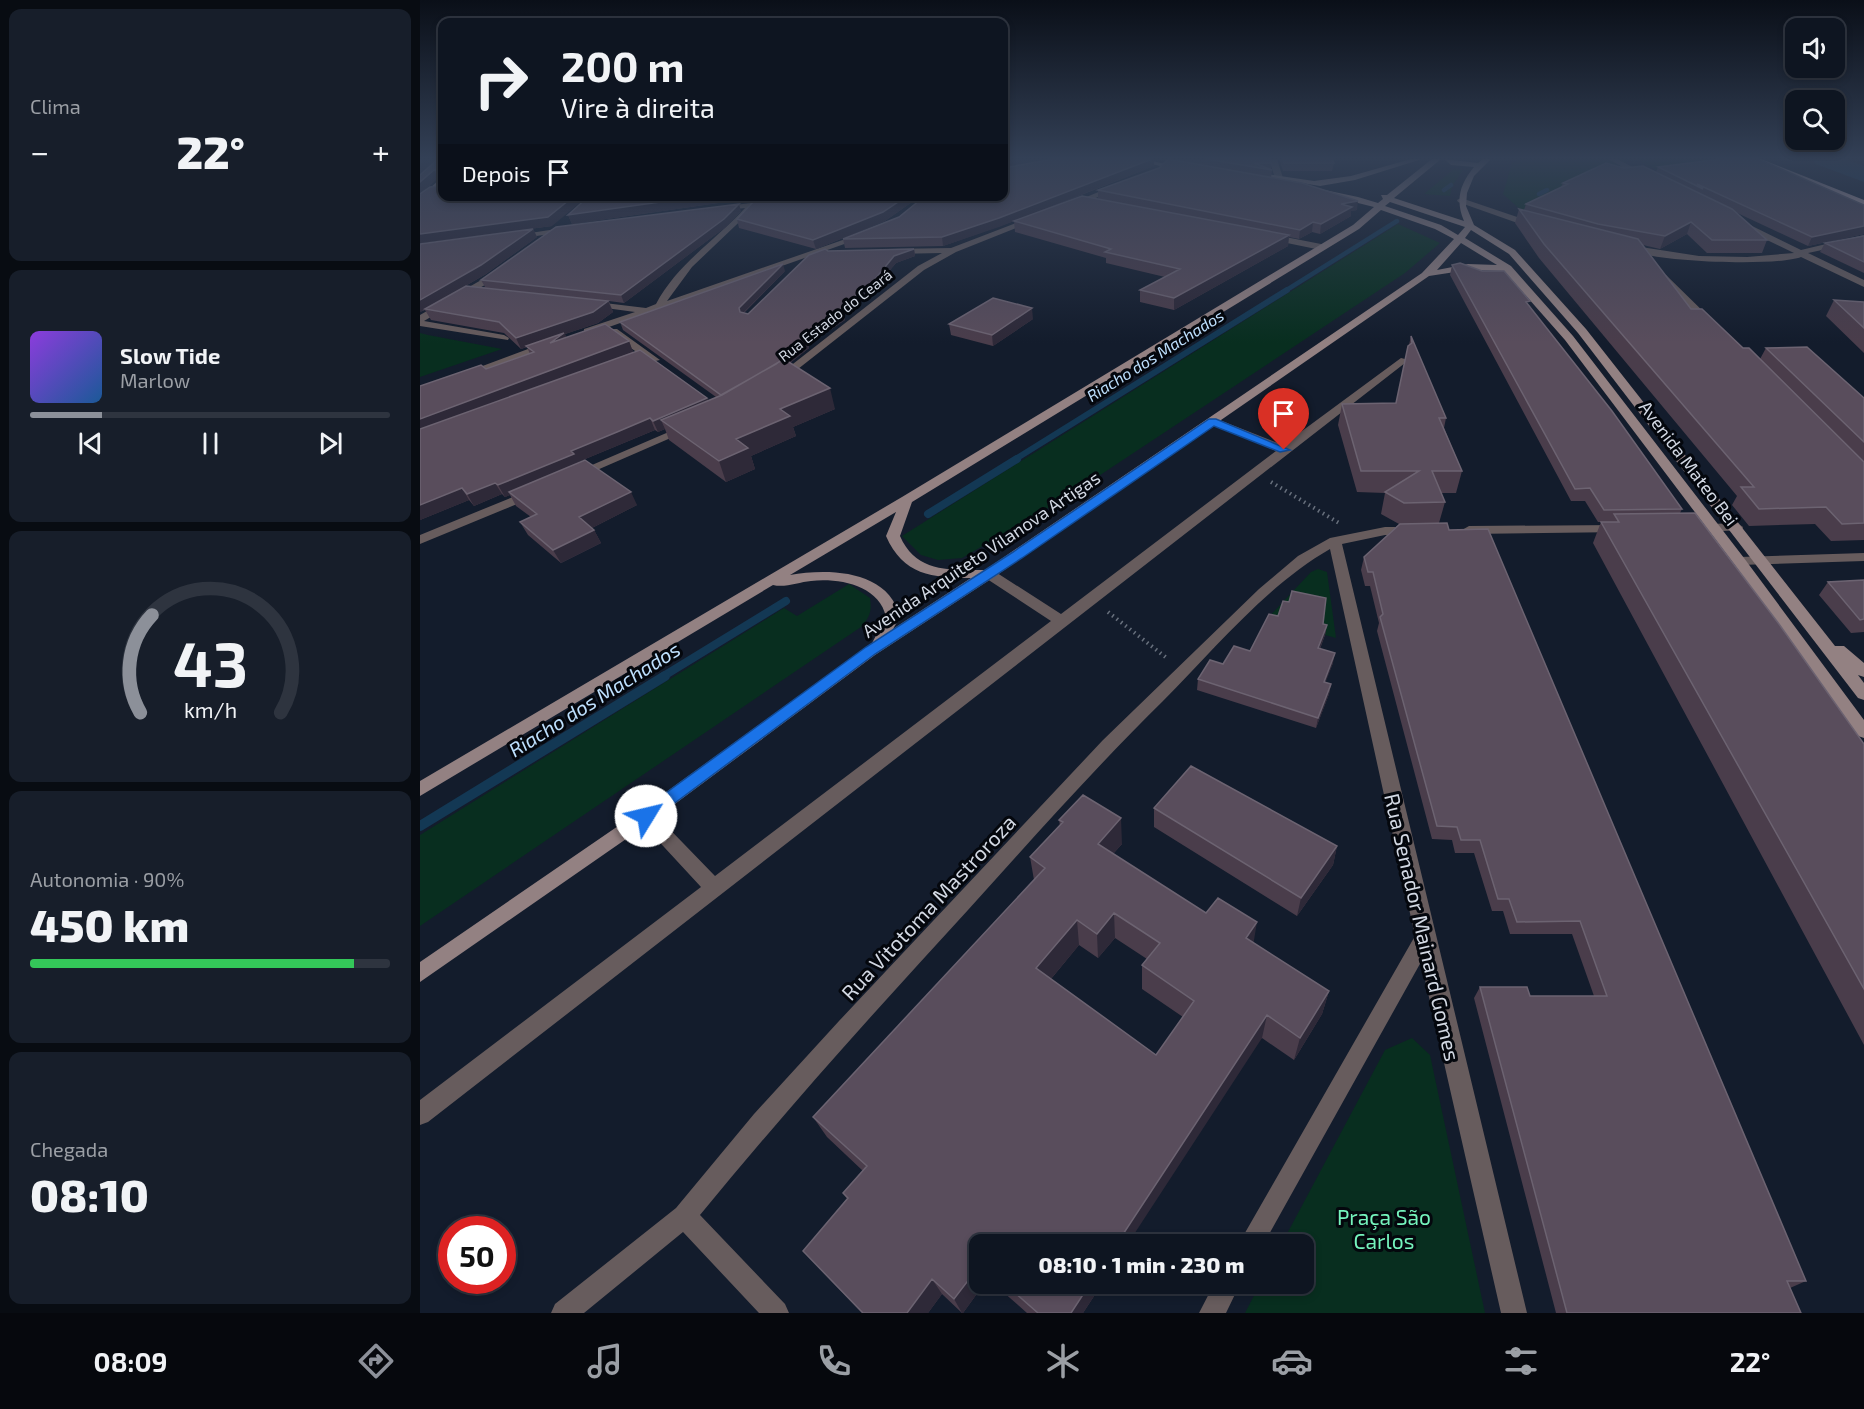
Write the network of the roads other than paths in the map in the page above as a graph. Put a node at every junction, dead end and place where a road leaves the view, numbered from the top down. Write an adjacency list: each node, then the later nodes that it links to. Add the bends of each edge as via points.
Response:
1 (570, 220): 13 (street)
2 (739, 220): 36 (street, via 678,275)
3 (1031, 220): 23 (street, Rua Estado do Ceará)
4 (1364, 220): 21 (main road)
5 (1422, 220): 18 (main road, Avenida Mateo Bei)
6 (1449, 220): 10 (main road, Avenida Mateo Bei)
7 (1468, 220): 10 (main road)
8 (1519, 220): 12 (street)
9 (1738, 223): 27 (street)
10 (1470, 226): 18 (main road, Avenida Arquiteto Vilanova Artigas); 53 (main road, Avenida Mateo Bei, via 1512,252 1582,331)
11 (581, 227): 13 (street)
12 (1541, 228)
13 (559, 230): 16 (street); 19 (street)
14 (871, 233): 26 (street)
15 (1264, 236): 21 (street)
16 (508, 237)
17 (1864, 238): 27 (street)
18 (1461, 239): 29 (main road, Avenida Mateo Bei); 31 (main road, Avenida Arquiteto Vilanova Artigas)
19 (543, 243)
20 (1616, 245): 22 (street)
21 (1321, 247): 52 (main road)
22 (1635, 249): 27 (street, via 1723,260 1780,259); 39 (street)
23 (953, 250): 25 (street); 46 (street, Rua Estado do Ceará, via 894,288)
24 (850, 252): 26 (street)
25 (884, 252)
26 (812, 254): 30 (street); 36 (street)
27 (1802, 254): 32 (street)
28 (507, 268): 33 (street)
29 (1508, 268): 31 (main road, via 1468,267); 54 (main road, Avenida Mateo Bei, via 1569,338)
30 (792, 274)
31 (1425, 275): 47 (main road, Avenida Arquiteto Vilanova Artigas)
32 (1864, 284)
33 (471, 291): 34 (street); 37 (street)
34 (483, 292)
35 (580, 302): 36 (street)
36 (654, 309): 38 (street)
37 (420, 321): 41 (street)
38 (606, 325): 40 (street); 44 (street, via 641,356)
39 (1716, 329)
40 (576, 336)
41 (504, 338)
42 (555, 343): 45 (street)
43 (1401, 361): 49 (street)
44 (663, 367)
45 (451, 379)
46 (775, 382)
47 (1213, 422): 49 (street); 64 (main road, Avenida Arquiteto Vilanova Artigas)
48 (692, 424): 50 (street)
49 (1284, 450): 66 (street)
50 (561, 480)
51 (540, 489): 59 (street)
52 (906, 500): 64 (main road, via 893,536 901,554 923,569); 65 (main road)
53 (1737, 527): 54 (street); 63 (main road, Avenida Mateo Bei)
54 (1714, 528): 56 (street); 62 (main road, Avenida Mateo Bei)
55 (1631, 529): 57 (street)
56 (1666, 529)
57 (1455, 530)
58 (1420, 531): 60 (street, Rua Vitotoma Mastroroza, via 1385,531)
59 (420, 540)
60 (1335, 541): 75 (street, Rua Senador Mainard Gomes); 78 (street, Rua Vitotoma Mastroroza, via 1302,559 1109,744 846,1028)
61 (1864, 557): 63 (street)
62 (1739, 561): 63 (street); 71 (main road, Avenida Mateo Bei)
63 (1762, 561): 67 (main road, Avenida Mateo Bei)
64 (989, 574): 66 (street); 68 (main road, Avenida Arquiteto Vilanova Artigas)
65 (768, 583): 68 (main road, via 831,576 850,579 879,592 889,599 893,616); 72 (main road)
66 (1061, 621): 74 (street)
67 (1815, 629): 69 (main road); 70 (main road, Avenida Mateo Bei)
68 (870, 651): 73 (main road, Avenida Arquiteto Vilanova Artigas)
69 (1864, 672)
70 (1864, 694)
71 (1864, 732)
72 (420, 789)
73 (646, 816): 74 (street); 76 (main road, Avenida Arquiteto Vilanova Artigas)
74 (714, 888): 77 (street)
75 (1425, 937): 79 (street); 84 (street, Rua Senador Mainard Gomes)
76 (420, 973)
77 (420, 1114)
78 (684, 1216): 81 (street, Rua Vitotoma Mastroroza); 82 (street)
79 (1256, 1234)
80 (1222, 1294): 83 (street)
81 (564, 1313)
82 (776, 1313)
83 (1212, 1313)
84 (1514, 1313)

